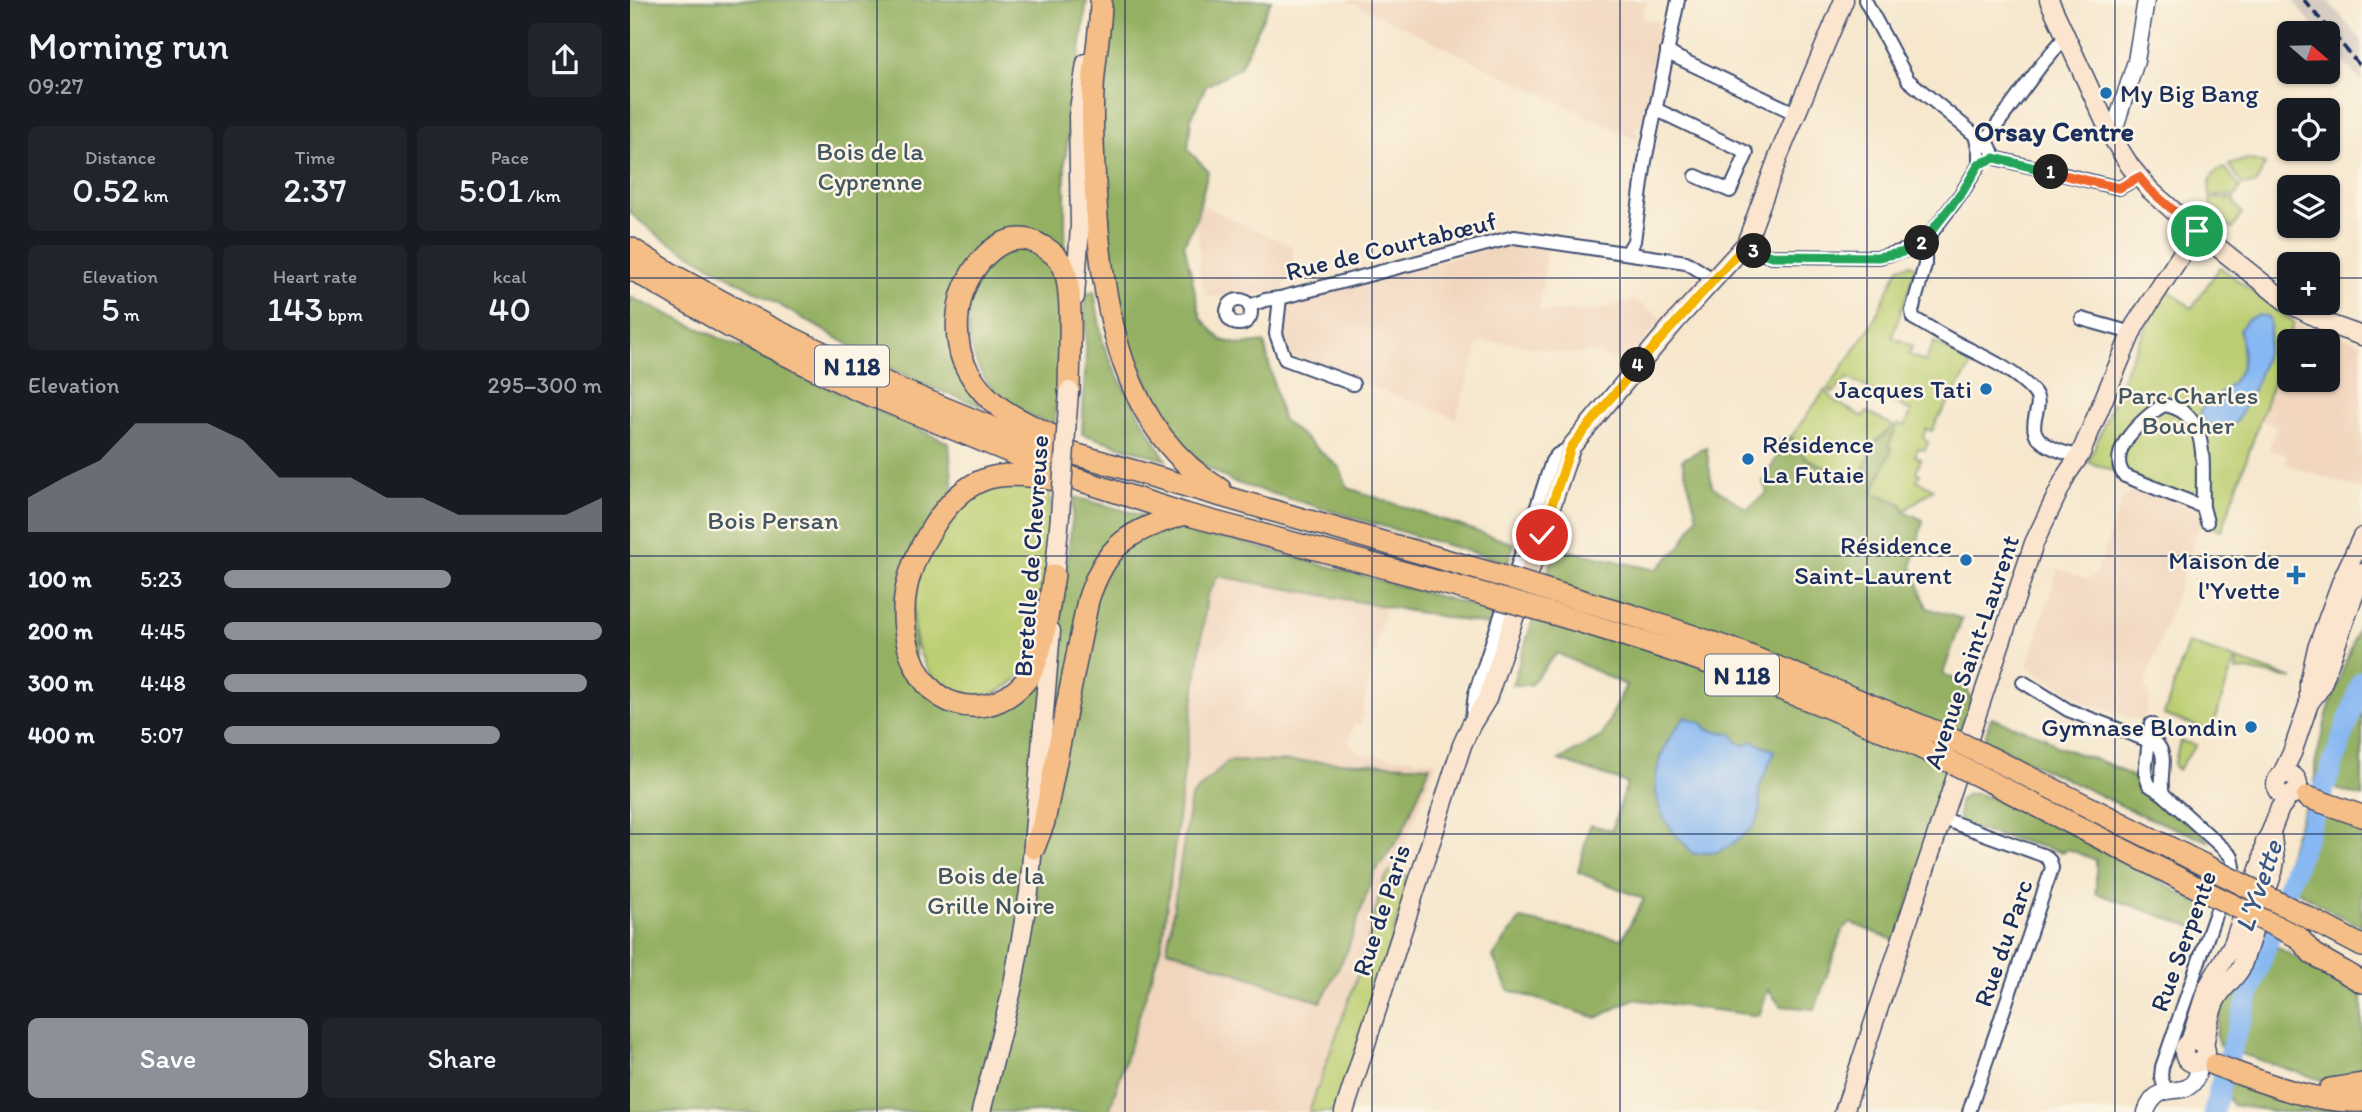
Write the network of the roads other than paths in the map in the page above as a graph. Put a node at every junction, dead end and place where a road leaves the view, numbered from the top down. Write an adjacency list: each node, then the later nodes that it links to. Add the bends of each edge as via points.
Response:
1 (1095, 0): 32 (main road, Bretelle de Chevreuse, via 1078,116 1080,227)
2 (1101, 0): 36 (highway, via 1093,90 1094,168 1100,264 1110,316 1134,387 1169,447 1207,481)
3 (1678, 0): 9 (street)
4 (2049, 0): 8 (main road)
5 (2146, 0): 13 (street, via 2136,61)
6 (1866, 1): 7 (street); 12 (street, via 1908,80)
7 (1842, 4): 11 (main road)
8 (2066, 36): 12 (street); 13 (main road)
9 (1667, 51): 10 (street); 11 (street)
10 (1655, 109): 16 (street, via 1747,153 1730,191); 23 (street, via 1634,241)
11 (1797, 114): 21 (main road)
12 (1980, 137): 14 (street); 15 (street)
13 (2112, 137): 17 (main road)
14 (1979, 158): 15 (street); 18 (street); 20 (street, via 1963,191)
15 (1995, 158): 17 (street, via 2119,188)
16 (1696, 176)
17 (2139, 177): 19 (main road)
18 (1958, 189)
19 (2197, 231): 29 (main road, Avenue Saint-Laurent); 30 (main road, via 2288,303)
20 (1925, 240): 21 (street, via 1915,248 1878,257 1772,256); 33 (street, via 1925,265 1913,318 2020,379 2036,393 2036,437 2068,455)
21 (1746, 244): 66 (main road, Rue de Paris, via 1571,447 1487,699 1471,725 1424,859)
22 (630, 248): 34 (highway, N 118, via 769,327 901,390 1015,437)
23 (1627, 253): 25 (street, Rue de Courtabœuf, via 1686,262); 26 (street, Rue de Courtabœuf, via 1514,237)
24 (630, 268): 35 (highway, N 118, via 728,326 841,382)
25 (1709, 276)
26 (1280, 298): 27 (street, Rue de Courtabœuf); 31 (street, via 1276,334 1285,359)
27 (1250, 306)
28 (2082, 319): 29 (street)
29 (2132, 333): 33 (main road, Avenue Saint-Laurent)
30 (2362, 336)
31 (1353, 384)
32 (1069, 391): 34 (highway, via 1069,307 1063,267 1052,252 1036,242 1023,238 1004,242 986,253 962,295 959,349 986,396); 42 (main road, Bretelle de Chevreuse, bridge)
33 (2080, 455): 52 (main road, Avenue Saint-Laurent, via 2034,543)
34 (1086, 456): 36 (highway, N 118)
35 (1076, 479): 38 (highway, N 118); 42 (highway, via 1008,473 990,477 966,488 940,515 921,544 904,613 916,671 934,694 947,702 974,707 989,706 1014,692 1036,662)
36 (1240, 501): 43 (highway, N 118, bridge, via 1498,575)
37 (2203, 507): 37 (street, via 2125,476 2118,465 2136,425 2164,405 2188,414 2204,448); 39 (street)
38 (1185, 514): 43 (highway, N 118, bridge, via 1491,596); 53 (highway, via 1132,534 1097,573 1044,822)
39 (2207, 522)
40 (2362, 537): 41 (main road)
41 (2359, 564): 48 (main road, via 2292,753)
42 (1054, 575): 53 (main road, Bretelle de Chevreuse)
43 (1550, 602): 47 (highway, N 118)
44 (2023, 682): 46 (street, via 2068,710)
45 (2151, 724): 46 (street, Rue Serpente)
46 (2148, 740): 63 (street, Rue Serpente, via 2149,785 2226,851 2234,867 2162,1067)
47 (1935, 742): 54 (highway, N 118, bridge, via 1991,758); 56 (highway, N 118, bridge, via 1985,779)
48 (2296, 790): 49 (highway); 60 (main road, via 2265,842 2233,944 2207,988)
49 (2332, 800): 50 (highway); 51 (highway)
50 (2362, 805)
51 (2362, 816)
52 (1941, 818): 67 (main road, Avenue Saint-Laurent); 68 (street, Rue du Parc, via 2045,856 2052,868)
53 (1034, 848): 65 (main road, Bretelle de Chevreuse, via 1012,990)
54 (2337, 933): 55 (highway); 57 (highway, N 118)
55 (2362, 935)
56 (2298, 937): 58 (highway, N 118); 59 (highway, via 2313,954)
57 (2362, 946)
58 (2362, 968)
59 (2362, 982)
60 (2204, 1055): 61 (highway); 63 (street, via 2190,1086)
61 (2237, 1067): 62 (highway, via 2327,1089); 64 (highway, via 2312,1096)
62 (2362, 1084)
63 (2166, 1090): 69 (street, via 2151,1100)
64 (2362, 1101)
65 (981, 1112)
66 (1344, 1112)
67 (1844, 1112)
68 (1969, 1112)
69 (2146, 1112)

